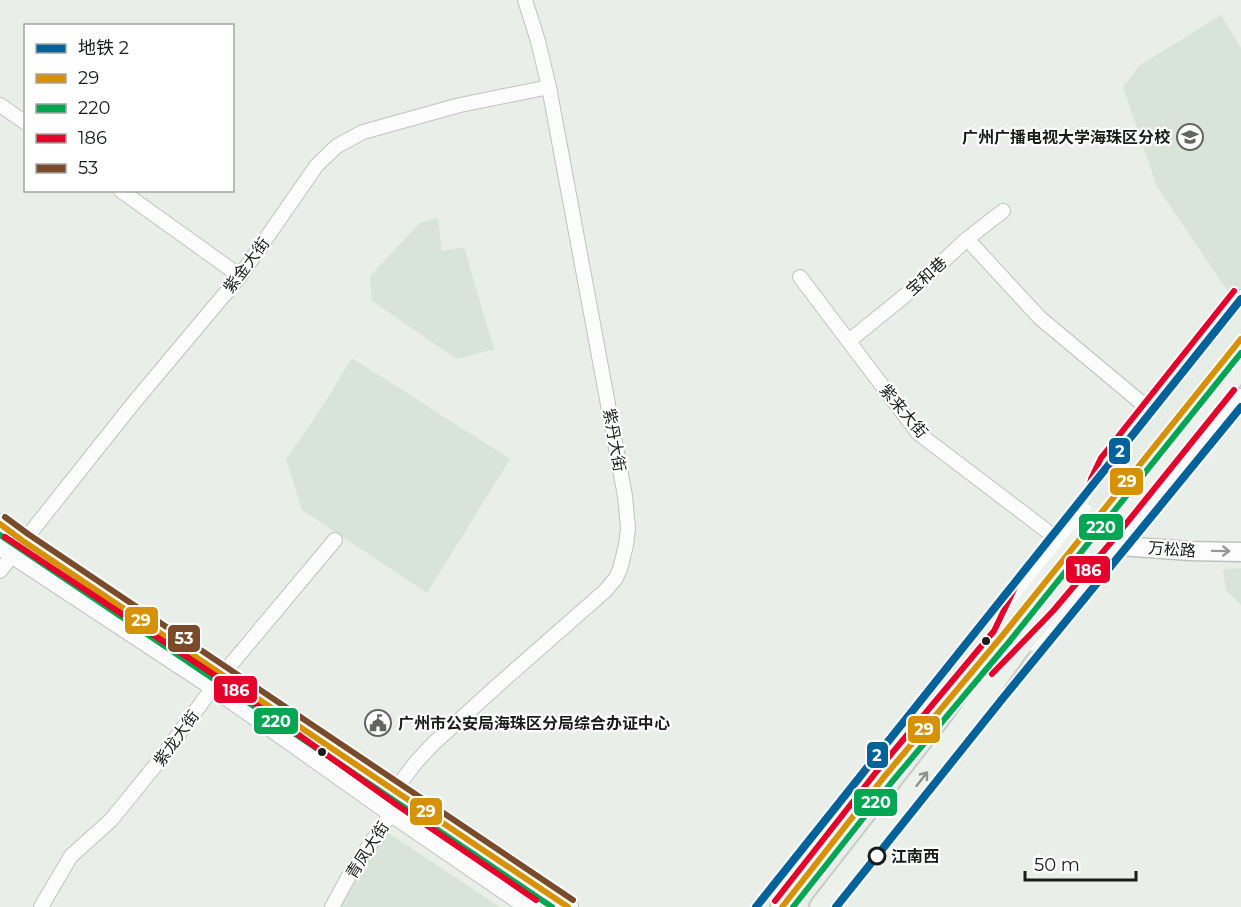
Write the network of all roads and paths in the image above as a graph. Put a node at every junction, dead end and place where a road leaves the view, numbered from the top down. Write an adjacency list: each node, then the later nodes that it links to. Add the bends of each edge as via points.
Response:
1 (525, 0): 2 (street, 紫丹大街)
2 (549, 87): 8 (street, 紫金大街, via 460,105 363,132 337,146 317,165); 27 (street, 紫丹大街, via 626,496 626,545 616,578 605,591 434,743)
3 (0, 105): 4 (street)
4 (24, 122)
5 (123, 192): 8 (street)
6 (1003, 211): 7 (street, 宝和巷)
7 (967, 238): 13 (street, 宝和巷); 16 (street, via 1040,318)
8 (240, 276): 22 (street, 紫金大街)
9 (800, 277): 13 (street, 紫来大街)
10 (1241, 297): 16 (street)
11 (1241, 316): 17 (highway)
12 (1241, 339): 17 (main road)
13 (849, 341): 21 (street, 紫来大街, via 918,432)
14 (1241, 366): 20 (main road)
15 (1241, 396): 20 (street)
16 (1150, 410): 17 (street, via 1108,464 1099,482)
17 (1101, 502): 21 (street); 25 (main road)
18 (0, 524): 22 (main road)
19 (335, 540): 26 (street, 紫龙大街)
20 (1113, 540): 23 (street, 万松路, one-way to 23, via 1190,551); 34 (main road, one-way to 20, via 1015,652)
21 (1060, 542): 25 (street, via 1024,588)
22 (12, 547): 24 (street, 紫金大街); 26 (main road)
23 (1241, 552)
24 (0, 571)
25 (1002, 636): 33 (main road)
26 (218, 681): 27 (main road); 28 (main road); 29 (street, 紫龙大街, via 111,820 71,856)
27 (394, 791): 28 (street, 青凤大街); 32 (main road)
28 (392, 813): 30 (street, 青凤大街); 31 (main road)
29 (41, 907)
30 (332, 907)
31 (531, 907)
32 (568, 907)
33 (782, 907)
34 (820, 907)

